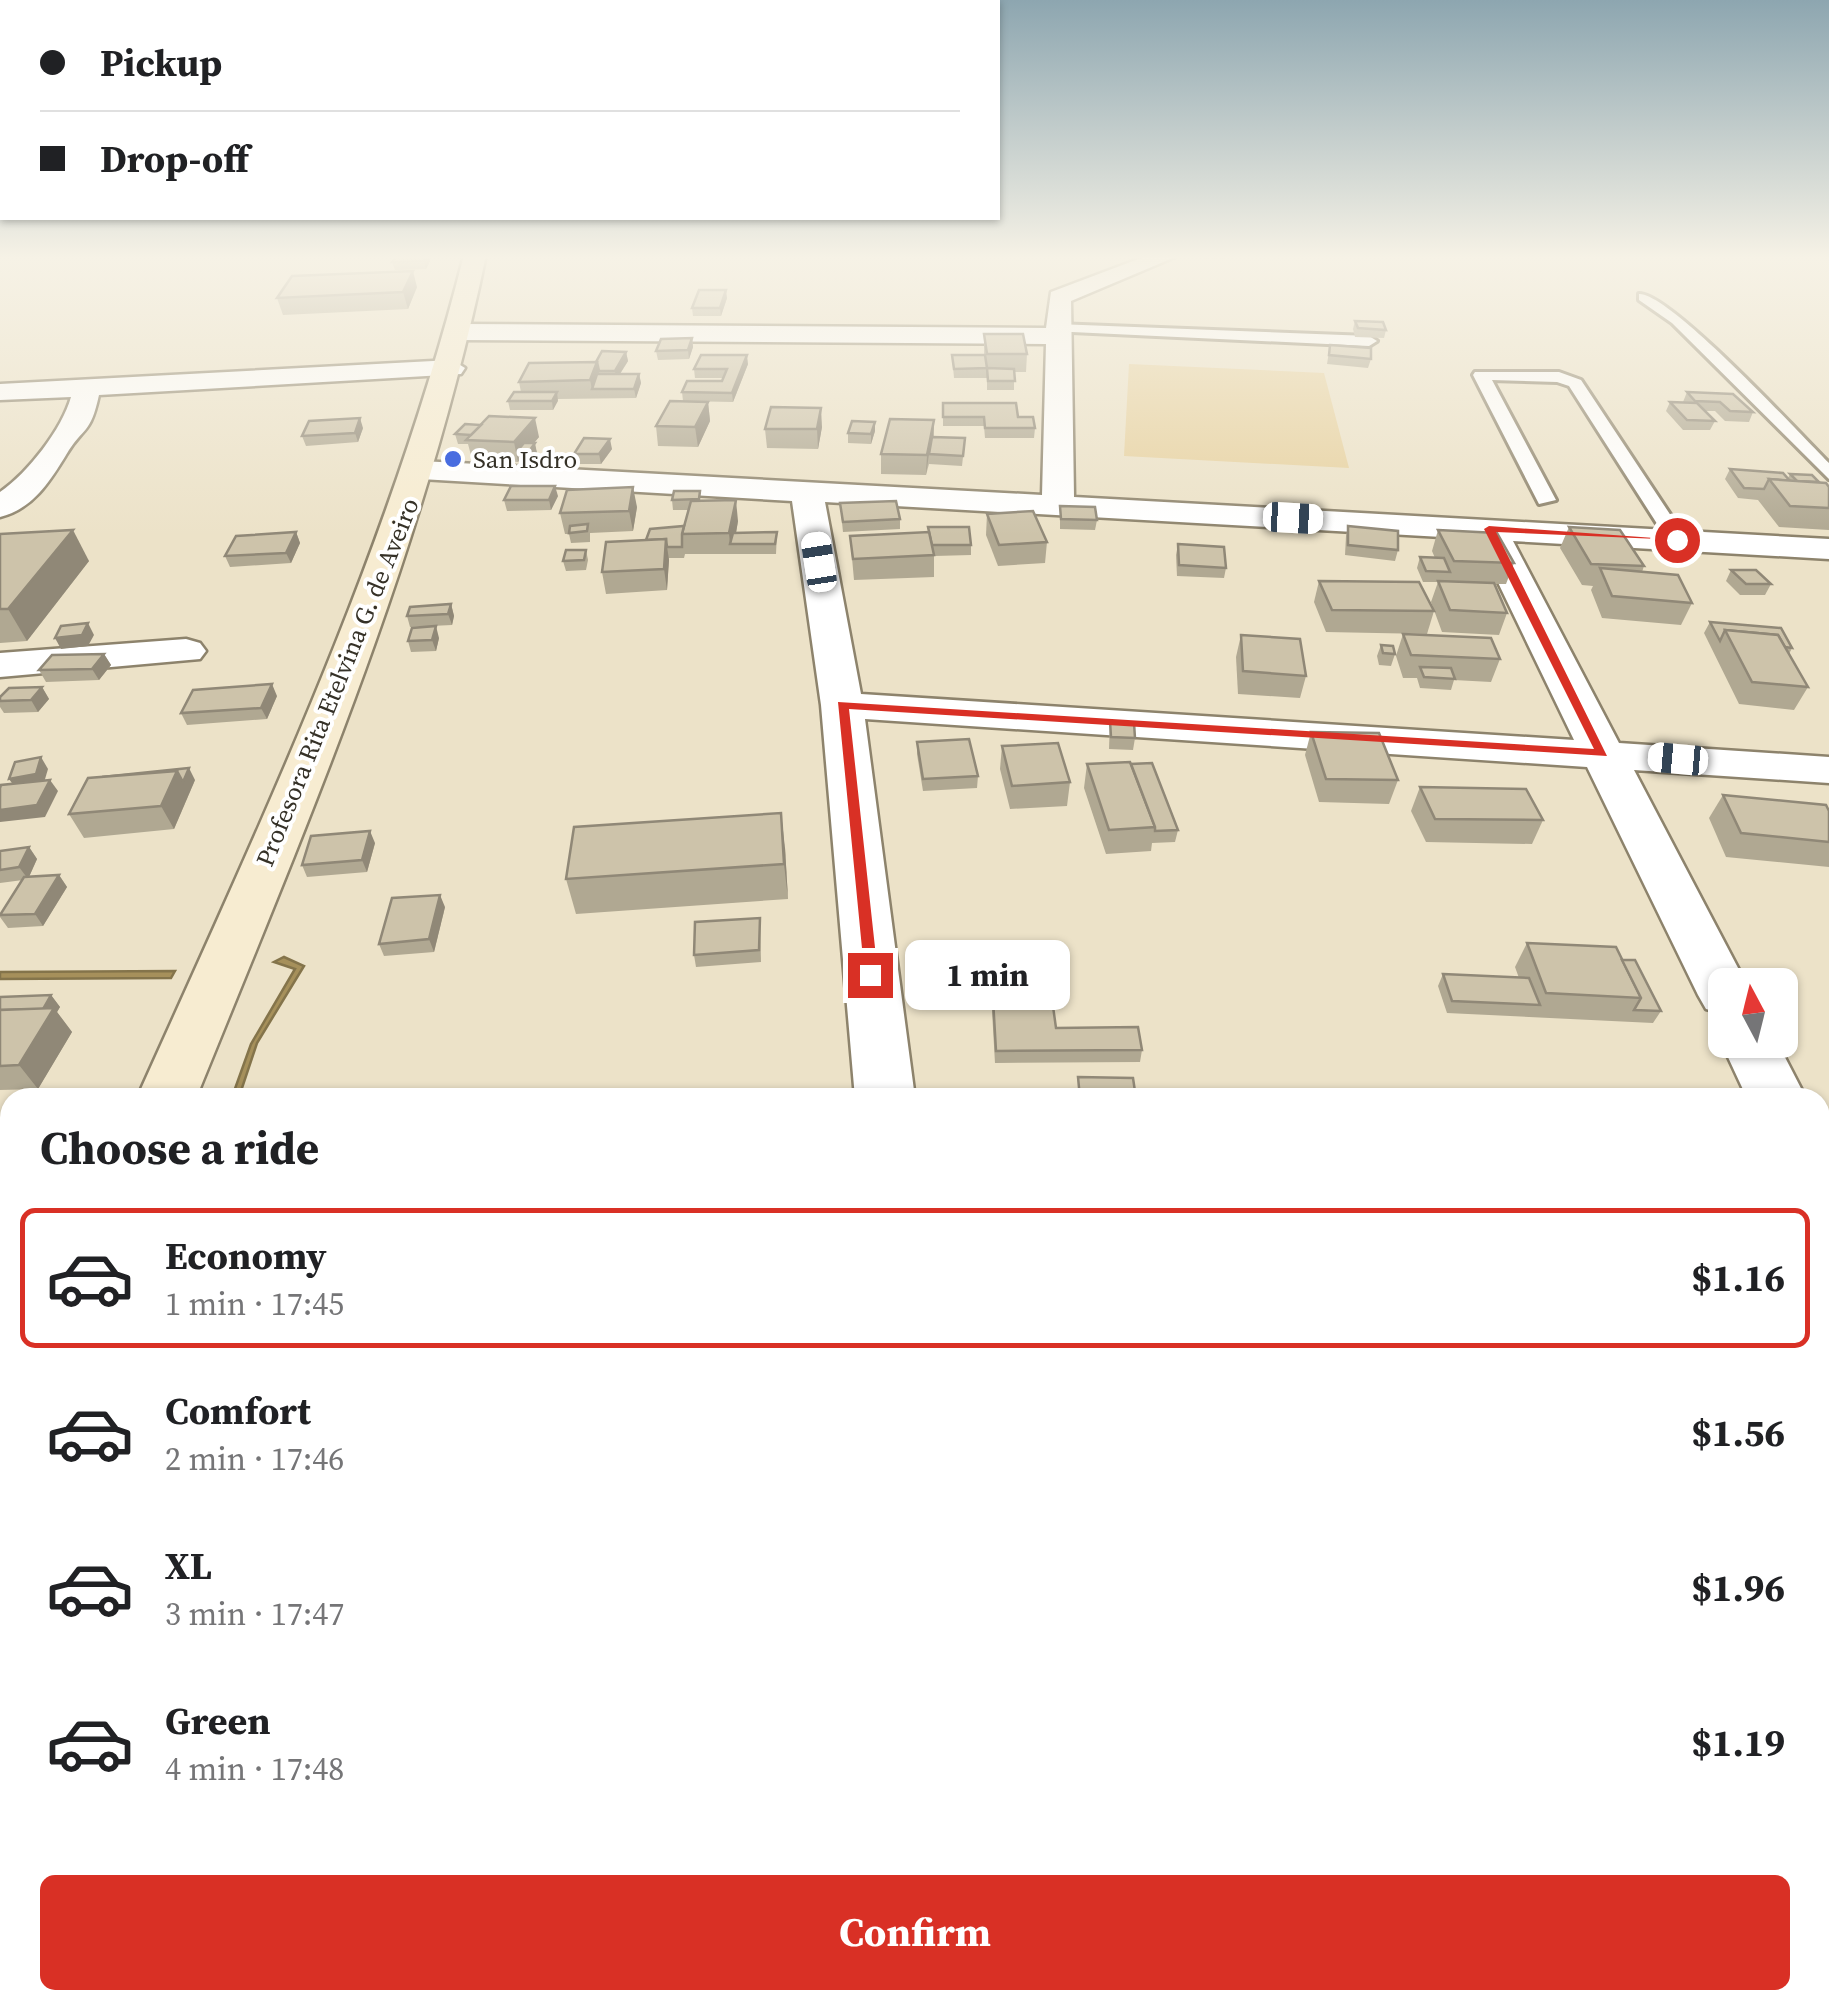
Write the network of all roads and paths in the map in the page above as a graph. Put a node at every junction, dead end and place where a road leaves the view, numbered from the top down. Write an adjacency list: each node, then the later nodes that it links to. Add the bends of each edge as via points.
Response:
1 (456, 349): 4 (street, Profesora Rita Etelvina G. de Aveiro)
2 (1056, 349): 11 (street)
3 (1706, 349): 8 (lane)
4 (452, 368): 5 (street); 7 (street, Profesora Rita Etelvina G. de Aveiro)
5 (87, 388): 6 (street); 12 (street, via 78,426 50,454 40,476)
6 (0, 392)
7 (422, 470): 9 (street); 23 (street, Profesora Rita Etelvina G. de Aveiro, via 350,662)
8 (1829, 473)
9 (807, 491): 11 (street); 18 (street)
10 (1546, 500): 14 (lane, via 1481,375 1574,383)
11 (1058, 505): 13 (street)
12 (0, 506)
13 (1489, 529): 14 (street); 19 (street)
14 (1677, 540): 15 (street)
15 (1829, 550)
16 (186, 651): 17 (street)
17 (0, 665)
18 (842, 705): 19 (street); 24 (street)
19 (1602, 753): 20 (street); 21 (street)
20 (1829, 770)
21 (1711, 968)
22 (1757, 1058): 25 (street)
23 (170, 1088)
24 (884, 1088)
25 (1772, 1088)

